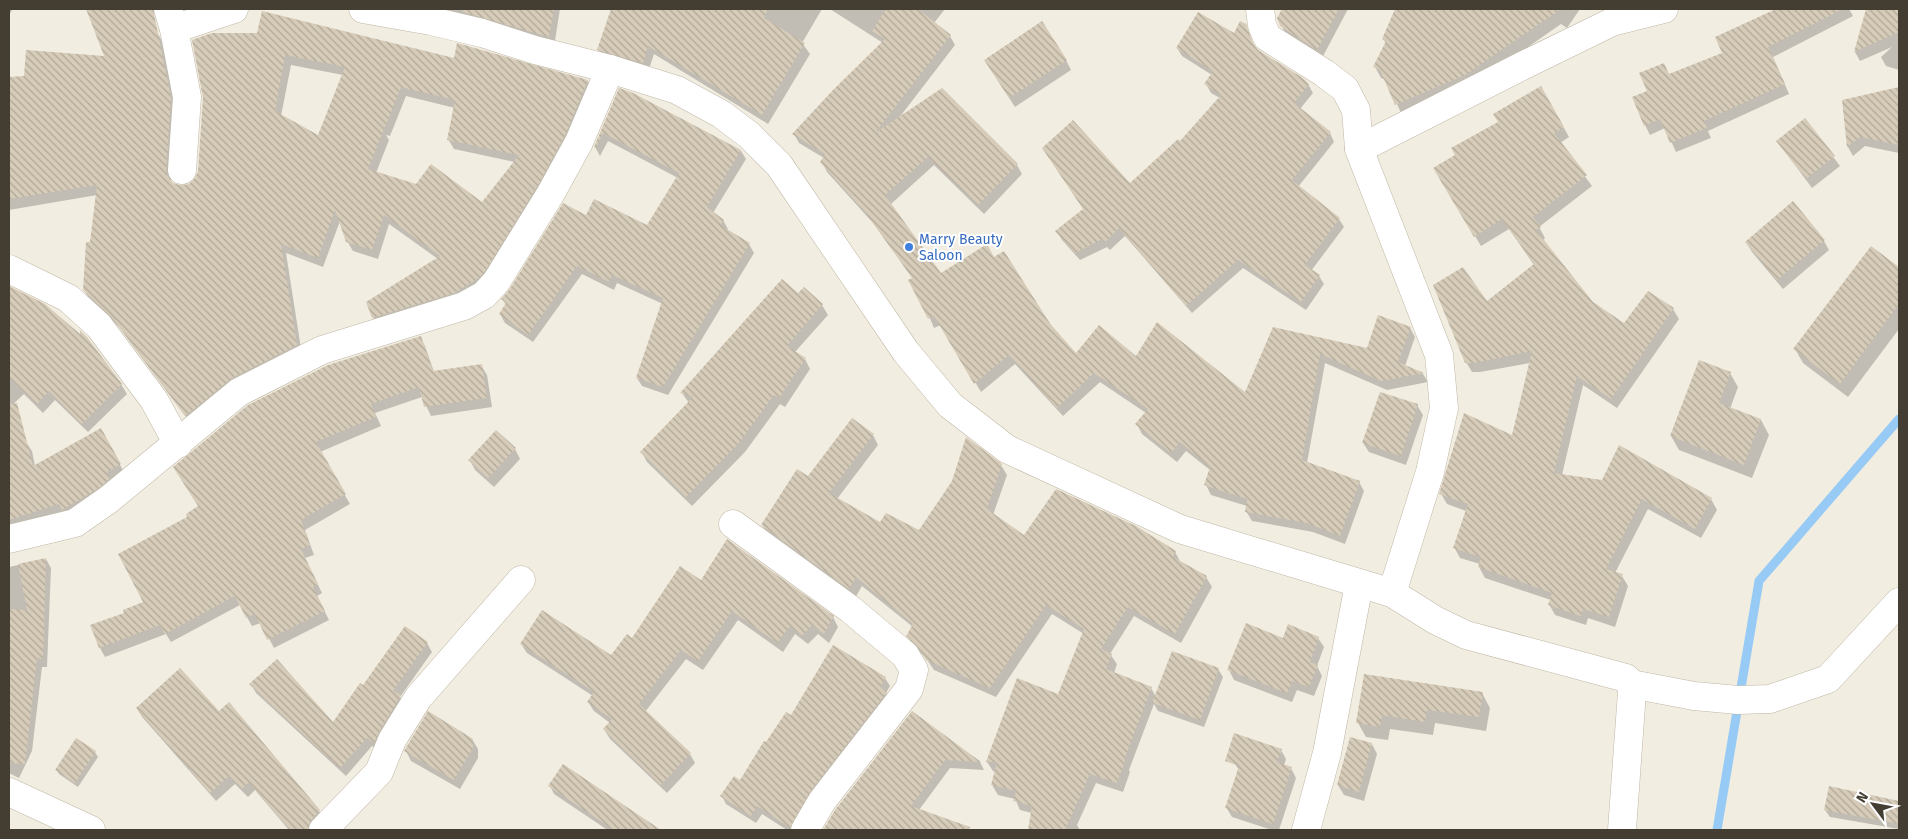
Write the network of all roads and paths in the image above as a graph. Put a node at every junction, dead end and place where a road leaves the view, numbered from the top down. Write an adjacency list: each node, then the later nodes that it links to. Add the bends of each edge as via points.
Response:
1 (234, 9): 5 (street)
2 (363, 9): 6 (street, via 482,33)
3 (1260, 9): 7 (street, via 1267,37 1345,89 1356,110)
4 (1664, 9): 7 (street, via 1612,22)
5 (171, 19): 8 (street, via 187,97)
6 (610, 70): 10 (street, via 579,142 551,193 496,282 484,295 464,306 322,350 239,392); 14 (street, via 677,90 721,114 749,135 779,165 906,352 950,405 1007,449 1180,529)
7 (1359, 149): 15 (street, via 1439,356 1444,408 1430,472)
8 (182, 170)
9 (9, 269): 10 (street, via 68,298 100,326 154,400)
10 (178, 444): 12 (street, via 75,523)
11 (733, 524): 21 (street, via 850,608 904,655 914,670 909,690 822,801)
12 (9, 540)
13 (521, 580): 20 (street, via 418,698 392,740 379,772)
14 (1359, 584): 15 (street); 22 (street, via 1327,753)
15 (1392, 593): 17 (street, via 1466,635 1626,678)
16 (1899, 602): 17 (street, via 1828,679 1770,699 1694,696)
17 (1631, 684): 23 (street)
18 (9, 792): 19 (street)
19 (91, 830)
20 (323, 830)
21 (805, 830)
22 (1306, 830)
23 (1622, 830)

